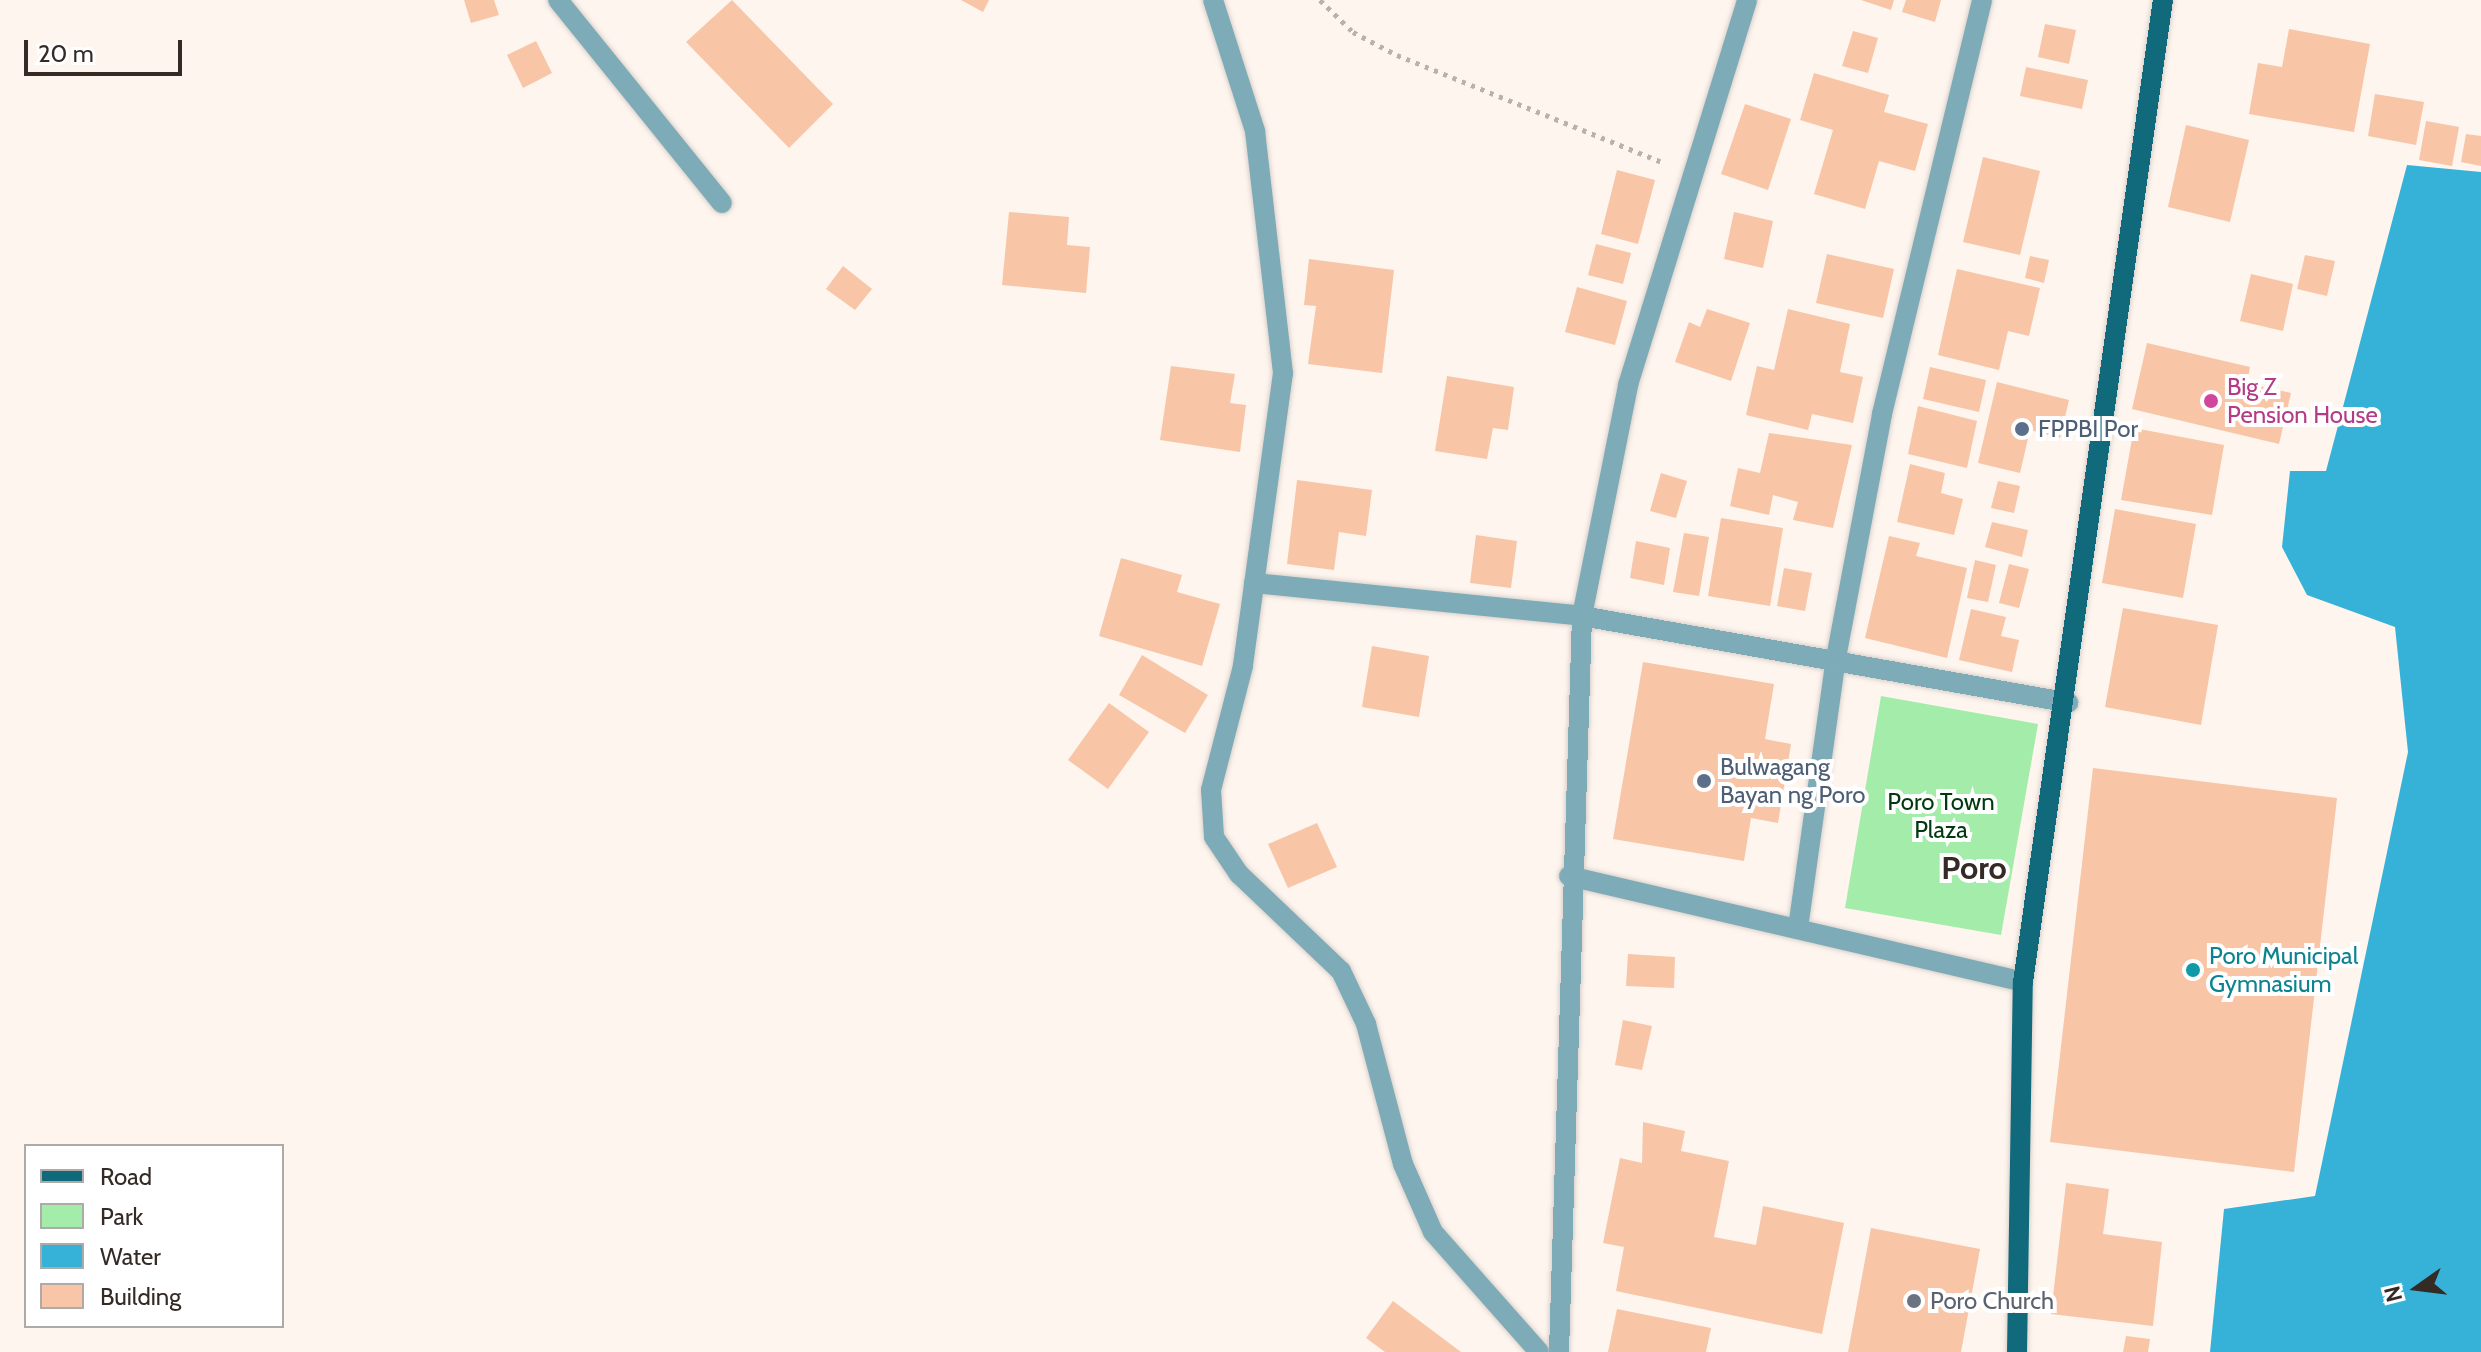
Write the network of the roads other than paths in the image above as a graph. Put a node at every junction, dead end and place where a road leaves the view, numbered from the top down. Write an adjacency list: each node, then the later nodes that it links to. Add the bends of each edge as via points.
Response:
1 (558, 0): 6 (street)
2 (1213, 0): 7 (street, via 1255,131 1283,373)
3 (1747, 0): 8 (street, via 1628,385)
4 (1982, 0): 9 (street, via 1882,414)
5 (2163, 0): 10 (main road)
6 (722, 203)
7 (1254, 583): 8 (street); 14 (street, via 1243,666 1211,790 1214,837 1239,874 1341,971 1366,1024 1403,1164 1433,1232)
8 (1582, 616): 9 (street); 11 (street)
9 (1836, 658): 10 (street); 12 (street)
10 (2068, 703): 13 (main road)
11 (1569, 876): 12 (street); 15 (street)
12 (1798, 928): 13 (street)
13 (2023, 982): 16 (main road)
14 (1539, 1352)
15 (1559, 1352)
16 (2017, 1352)

